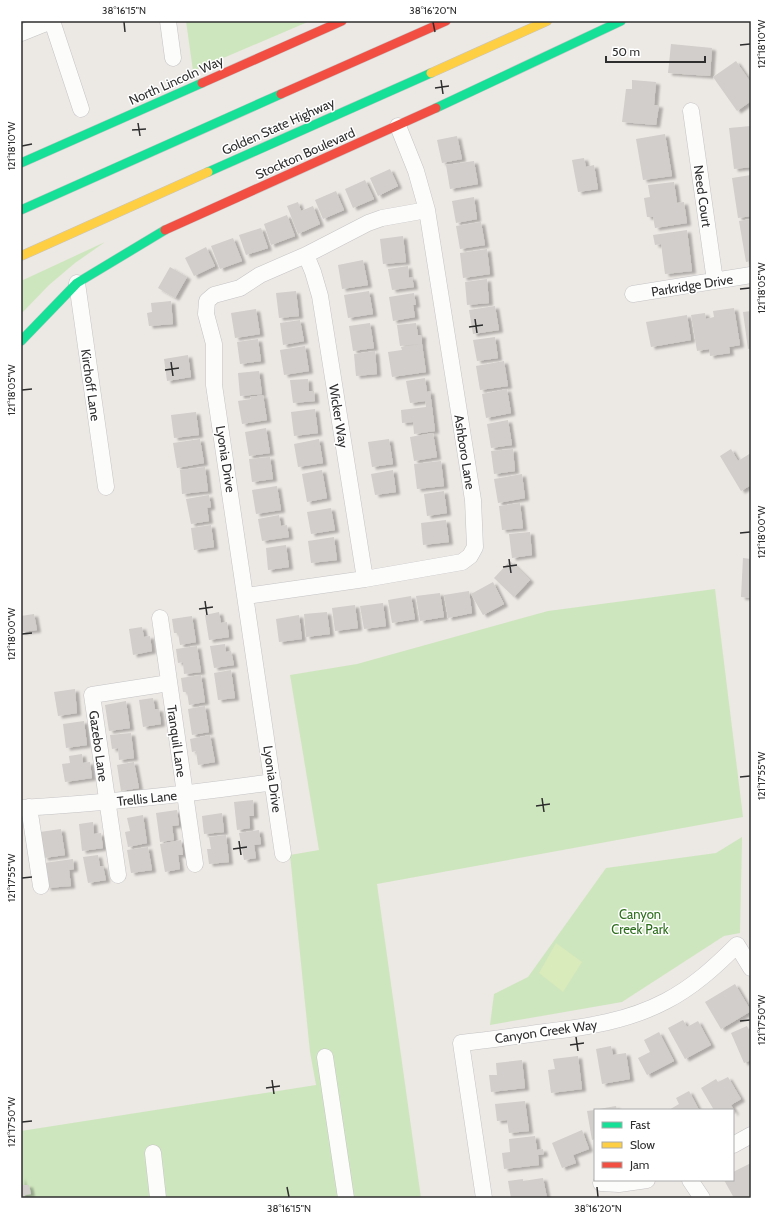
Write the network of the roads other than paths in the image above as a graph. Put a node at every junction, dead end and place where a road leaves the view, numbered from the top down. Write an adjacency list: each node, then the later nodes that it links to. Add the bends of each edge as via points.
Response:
1 (51, 21): 7 (street); 9 (street)
2 (168, 21): 8 (street)
3 (342, 21): 12 (main road, North Lincoln Way)
4 (446, 21): 13 (main road)
5 (547, 21): 16 (main road, Golden State Highway)
6 (621, 21): 11 (main road, Stockton Boulevard)
7 (21, 33)
8 (173, 58)
9 (81, 109)
10 (691, 110): 18 (street, Need Court)
11 (398, 126): 14 (street, Ashboro Lane, via 416,171); 19 (main road, Stockton Boulevard, via 162,230)
12 (21, 163)
13 (21, 210)
14 (427, 210): 15 (street, Lyonia Drive, via 368,223); 23 (street, Ashboro Lane, via 473,500 475,547 470,556 462,562)
15 (306, 255): 23 (street, Wicker Way, via 320,296); 24 (street, Lyonia Drive, via 260,275 240,288 214,295 207,301 206,314 214,344 214,385)
16 (21, 256)
17 (751, 276): 18 (street, Parkridge Drive)
18 (715, 281): 20 (street, Parkridge Drive)
19 (76, 283): 21 (main road, Stockton Boulevard); 22 (street, Kirchoff Lane)
20 (633, 294)
21 (21, 342)
22 (106, 487)
23 (364, 579): 24 (street, Ashboro Lane)
24 (246, 596): 27 (street, Lyonia Drive)
25 (160, 618): 26 (street, Tranquil Lane)
26 (169, 683): 28 (street, Tranquil Lane); 29 (street, Gazebo Lane, via 92,695)
27 (273, 782): 28 (street, Trellis Lane); 31 (street, Lyonia Drive)
28 (185, 794): 29 (street, Trellis Lane); 32 (street, Tranquil Lane)
29 (107, 802): 30 (street, Trellis Lane); 33 (street, Gazebo Lane)
30 (25, 808): 34 (street)
31 (284, 854)
32 (195, 864)
33 (118, 875)
34 (40, 886)
35 (751, 968): 45 (street, Canyon Creek Way, via 737,945 715,967 691,985 642,1012 588,1026 461,1043)
36 (325, 1057): 44 (street)
37 (751, 1135): 38 (street)
38 (734, 1144)
39 (153, 1153): 43 (street)
40 (640, 1181): 42 (street)
41 (691, 1181): 46 (street)
42 (602, 1183)
43 (158, 1198)
44 (346, 1198)
45 (484, 1198)
46 (702, 1198)

